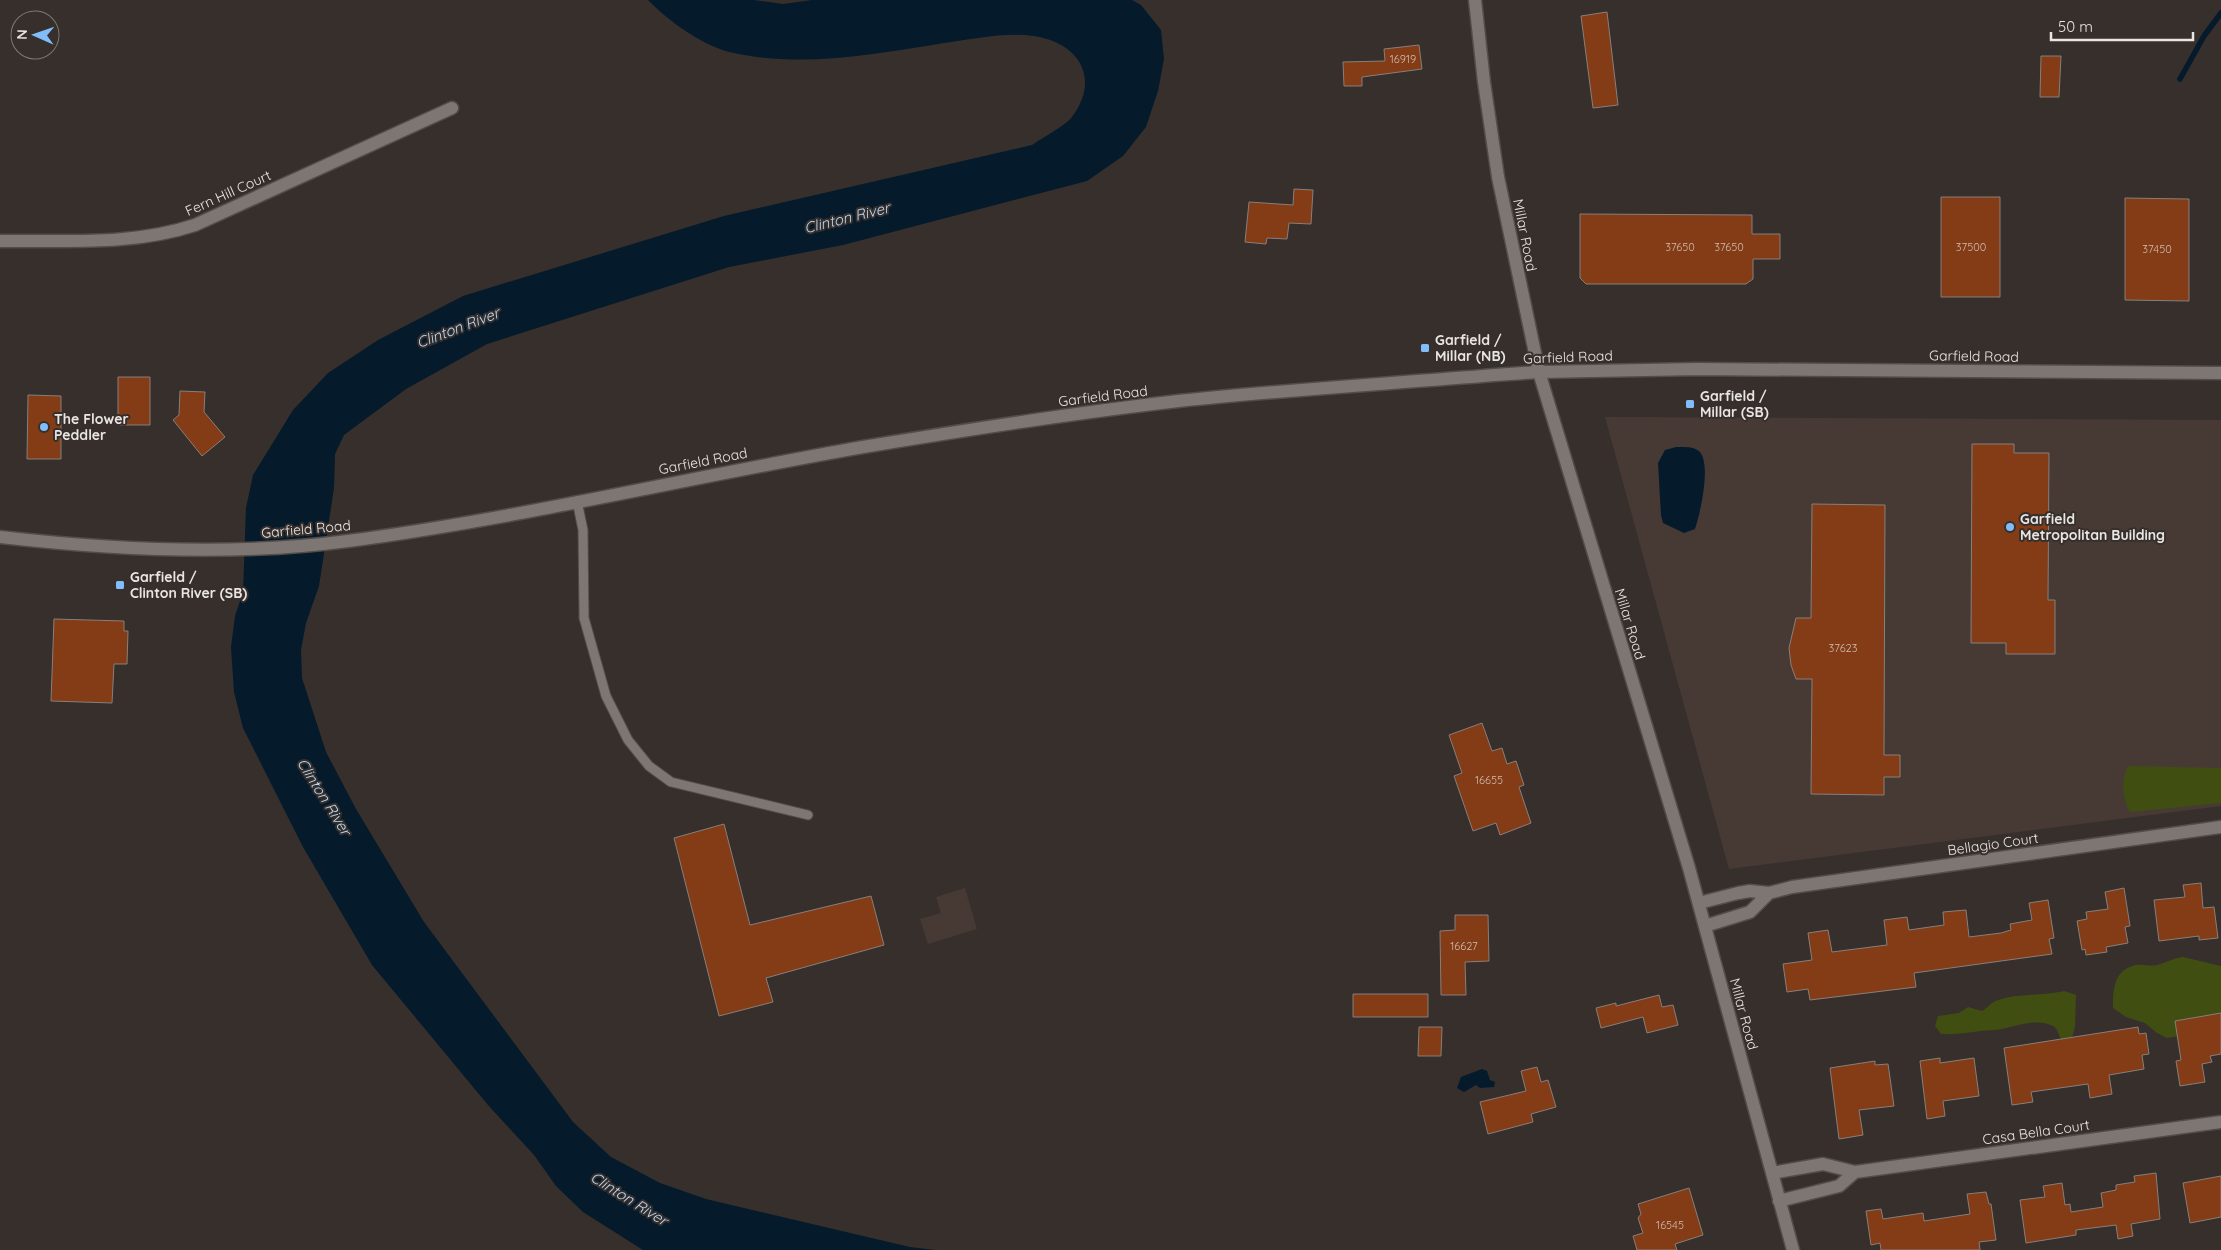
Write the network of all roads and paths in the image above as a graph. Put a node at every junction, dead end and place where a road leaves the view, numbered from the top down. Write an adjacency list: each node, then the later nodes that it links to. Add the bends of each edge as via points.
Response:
1 (1475, 0): 4 (street, Millar Road, via 1492,140)
2 (452, 108): 3 (street, Fern Hill Court, via 204,221 172,232 114,240)
3 (0, 241)
4 (1539, 372): 5 (street, Garfield Road, via 1698,369); 6 (street, Garfield Road, via 1174,402 1066,415 736,469); 11 (street, Millar Road)
5 (2221, 374)
6 (577, 501): 7 (street, Garfield Road, via 346,541 213,551 93,546); 8 (lane, via 583,530 584,618 606,696 628,740 649,766 671,782)
7 (0, 537)
8 (808, 815)
9 (2221, 827): 10 (street, Bellagio Court, via 1792,887)
10 (1769, 893): 11 (street, Bellagio Court, via 1750,891); 12 (street, via 1750,912)
11 (1699, 903): 12 (street, Millar Road)
12 (1705, 926): 15 (street, Millar Road)
13 (2221, 1122): 14 (street, Casa Bella Court)
14 (1855, 1172): 15 (street, Casa Bella Court, via 1823,1164); 16 (street, Casa Bella Court, via 1839,1186)
15 (1772, 1173): 16 (street, Millar Road)
16 (1779, 1201): 17 (street, Millar Road)
17 (1793, 1250)

